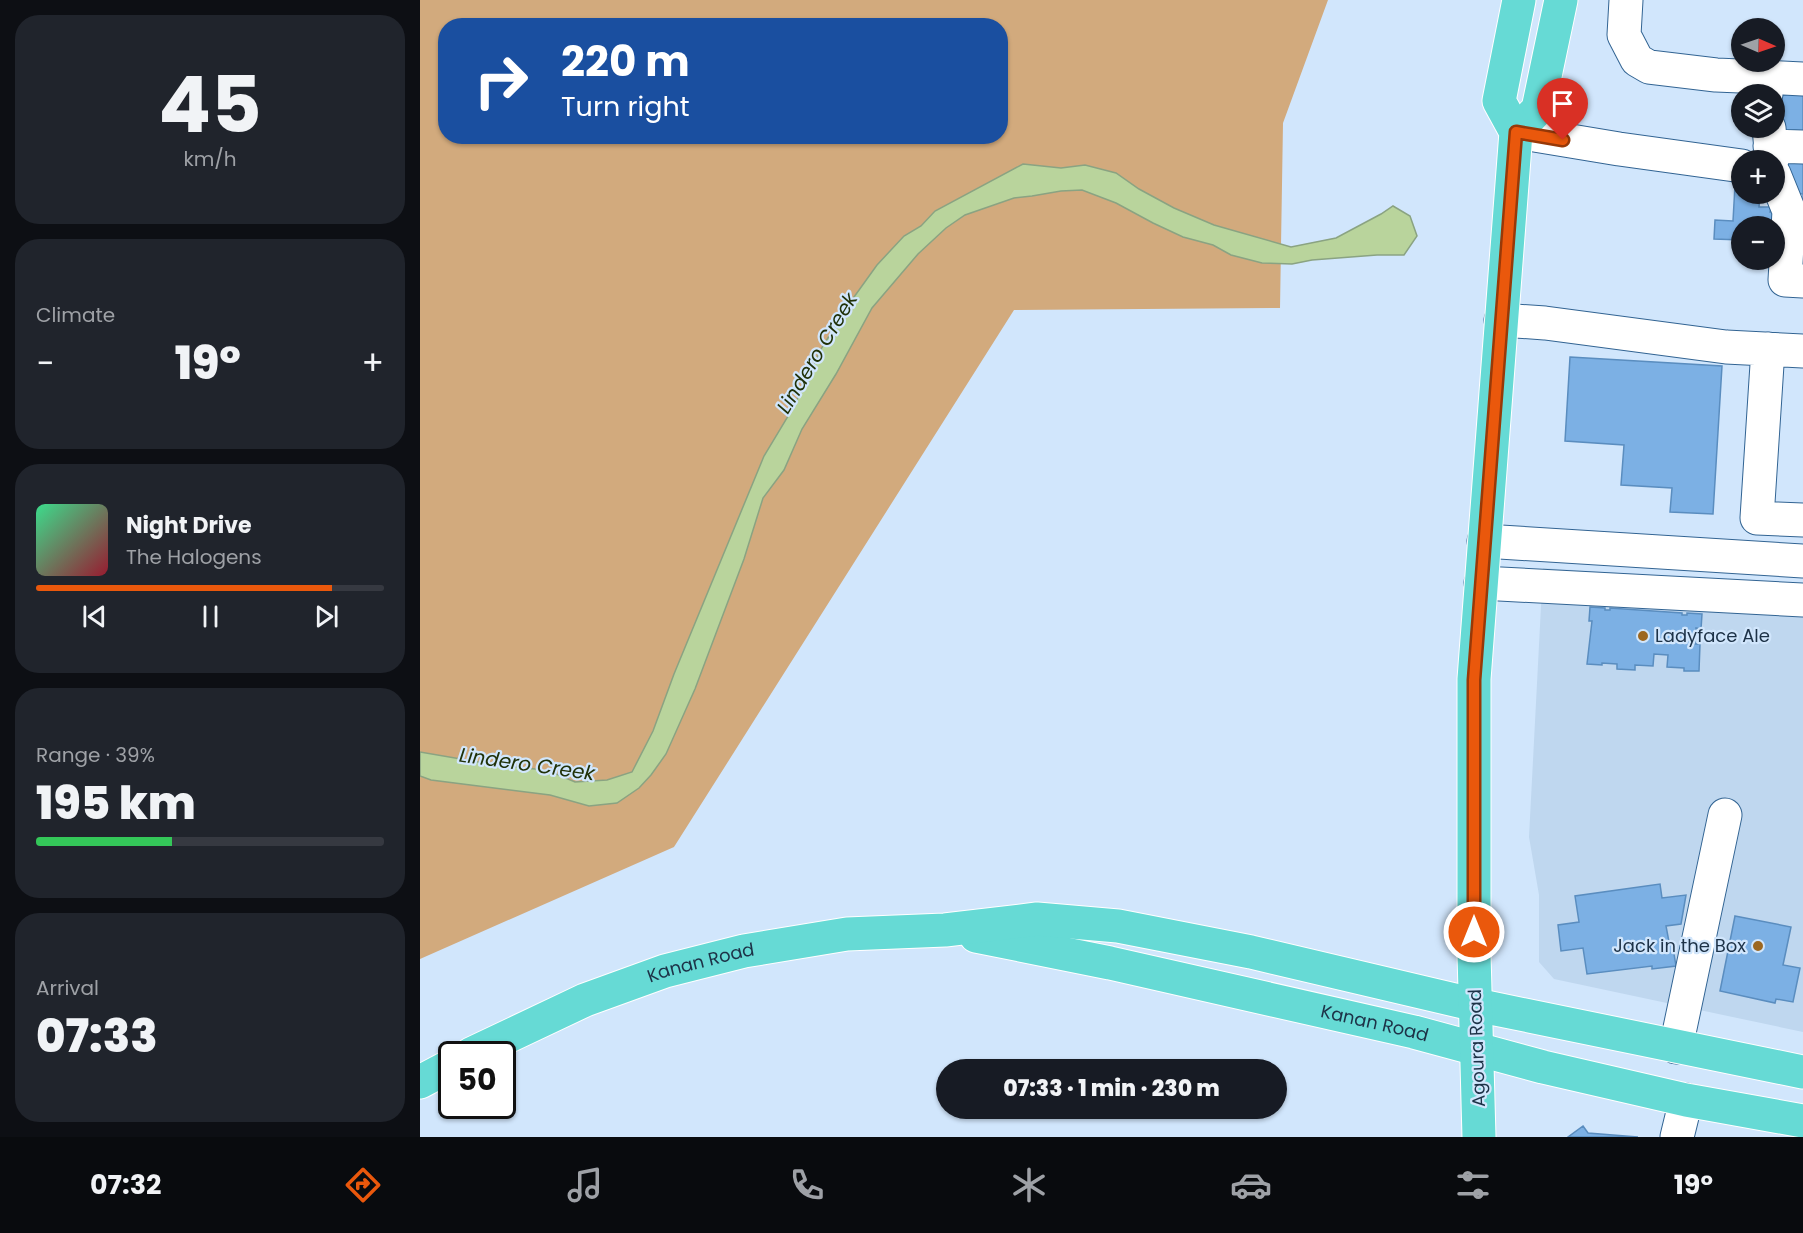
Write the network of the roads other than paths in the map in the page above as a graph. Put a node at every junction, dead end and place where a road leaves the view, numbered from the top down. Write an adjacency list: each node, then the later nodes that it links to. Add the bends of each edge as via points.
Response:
1 (1520, 0): 7 (main road, via 1499,101)
2 (1561, 0): 7 (main road, via 1538,109)
3 (1626, 0): 5 (lane, via 1624,35 1637,60 1649,67)
4 (1803, 79): 6 (lane)
5 (1756, 84)
6 (1776, 84)
7 (1516, 132): 10 (lane); 14 (main road, Agoura Road)
8 (1803, 147): 9 (lane)
9 (1784, 150)
10 (1731, 164)
11 (1785, 186): 12 (lane)
12 (1796, 212): 13 (lane, via 1785,280)
13 (1803, 281)
14 (1501, 320): 15 (lane); 18 (main road, Agoura Road)
15 (1768, 349): 16 (lane); 17 (lane, via 1757,518)
16 (1803, 351)
17 (1803, 520)
18 (1484, 541): 19 (lane); 20 (main road, Agoura Road)
19 (1803, 561)
20 (1481, 583): 21 (lane); 24 (main road, Agoura Road, via 1474,691)
21 (1803, 600)
22 (1725, 815): 26 (lane)
23 (945, 930): 24 (main road, Kanan Road, via 1037,920 1118,926 1251,952); 25 (main road, Kanan Road, via 847,934 744,951 665,971 585,1000); 27 (main road, Kanan Road, via 1110,963)
24 (1476, 1005): 26 (main road, Kanan Road); 27 (main road, Agoura Road)
25 (498, 1041)
26 (1676, 1047): 29 (main road, Kanan Road)
27 (1478, 1049): 31 (main road, Kanan Road); 33 (main road, Agoura Road)
28 (438, 1072): 30 (main road)
29 (1803, 1072)
30 (420, 1082)
31 (1686, 1100): 32 (main road, Kanan Road); 34 (lane)
32 (1803, 1121)
33 (1479, 1137)
34 (1677, 1137)

